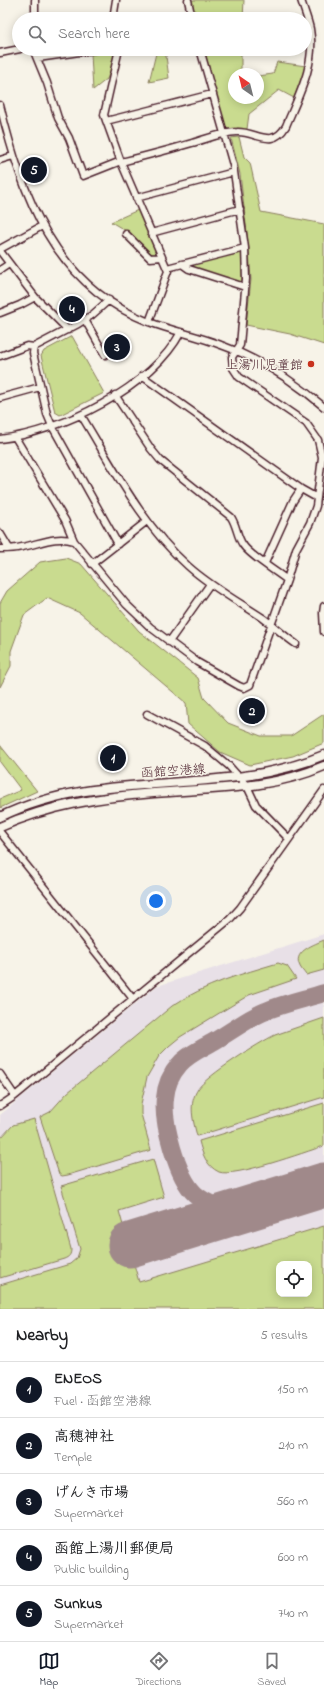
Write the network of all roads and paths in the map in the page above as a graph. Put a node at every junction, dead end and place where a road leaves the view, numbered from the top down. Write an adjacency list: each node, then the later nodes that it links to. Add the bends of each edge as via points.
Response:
1 (37, 0): 5 (street)
2 (116, 0): 6 (street)
3 (188, 0): 7 (street)
4 (300, 0): 8 (street)
5 (35, 12)
6 (114, 12)
7 (191, 12)
8 (304, 12)
9 (12, 51): 10 (street)
10 (0, 53)
11 (52, 56): 15 (street)
12 (117, 56): 18 (street, via 104,115)
13 (202, 56): 16 (street)
14 (310, 56): 19 (street, via 306,76 283,130 271,138 261,138 249,132)
15 (38, 58): 22 (street, via 58,118 69,138 83,176)
16 (212, 94): 18 (street); 19 (street)
17 (0, 105): 20 (street)
18 (106, 121): 22 (street)
19 (225, 134): 22 (street); 23 (street)
20 (13, 156): 21 (street); 26 (street)
21 (0, 160)
22 (121, 162): 24 (street)
23 (234, 172): 24 (street); 25 (street)
24 (136, 198): 27 (street)
25 (240, 209): 27 (street); 29 (street)
26 (42, 226): 30 (street); 38 (street, via 72,269)
27 (152, 233): 31 (street)
28 (126, 234): 31 (street, via 150,258)
29 (245, 248): 33 (street); 36 (street)
30 (0, 250): 32 (street)
31 (162, 256): 34 (street)
32 (9, 264): 35 (street); 37 (street)
33 (182, 264): 34 (street); 36 (street, via 189,269)
34 (167, 268): 41 (street)
35 (0, 270)
36 (245, 288): 45 (street, via 240,345)
37 (35, 297): 39 (street); 42 (street)
38 (109, 300): 40 (street); 41 (street)
39 (0, 313)
40 (85, 320): 42 (street); 46 (street)
41 (149, 322): 43 (street)
42 (68, 330): 44 (street)
43 (181, 332): 45 (street); 48 (street, via 169,352)
44 (34, 347): 47 (street, via 27,346); 49 (street, via 32,353)
45 (237, 351): 52 (street, via 276,372); 58 (street, via 231,361 237,375 301,419 318,440 322,457)
46 (105, 355)
47 (0, 356)
48 (142, 376): 50 (street); 57 (street)
49 (40, 387): 51 (street); 54 (street)
50 (115, 395): 53 (street); 65 (street, via 155,454 231,517 242,544)
51 (0, 398)
52 (324, 407)
53 (81, 415): 54 (street); 59 (street)
54 (52, 426): 55 (street); 62 (street)
55 (15, 437): 56 (street); 61 (street, via 65,520)
56 (0, 439)
57 (301, 489): 58 (street); 65 (street)
58 (317, 498): 67 (street, via 310,523 296,549)
59 (147, 521): 62 (street); 68 (street, via 183,561)
60 (0, 533): 63 (street)
61 (74, 541): 63 (street, via 62,538); 66 (street)
62 (118, 544): 66 (street)
63 (9, 548): 64 (street)
64 (1, 551)
65 (265, 563): 67 (street)
66 (92, 564): 72 (street, via 126,604)
67 (287, 580): 70 (street)
68 (210, 584): 70 (street); 72 (street)
69 (324, 606): 71 (street)
70 (270, 624): 72 (street, via 252,680 244,688 197,662); 73 (street)
71 (324, 632)
72 (169, 642)
73 (296, 644)
74 (147, 714): 77 (street, via 205,746)
75 (324, 755): 77 (main road, 函館空港線, via 286,769)
76 (324, 766): 78 (main road, 函館空港線, via 287,778)
77 (240, 777): 78 (street); 80 (main road, 函館空港線, via 88,790 44,800)
78 (247, 786): 81 (main road, 函館空港線, via 92,800 43,810); 83 (street, via 256,805)
79 (324, 790): 83 (street)
80 (0, 817)
81 (0, 827)
82 (0, 832): 84 (street)
83 (289, 839): 84 (street, via 230,919)
84 (133, 999): 86 (street)
85 (0, 1074): 86 (street)
86 (15, 1096): 87 (street)
87 (0, 1106)

